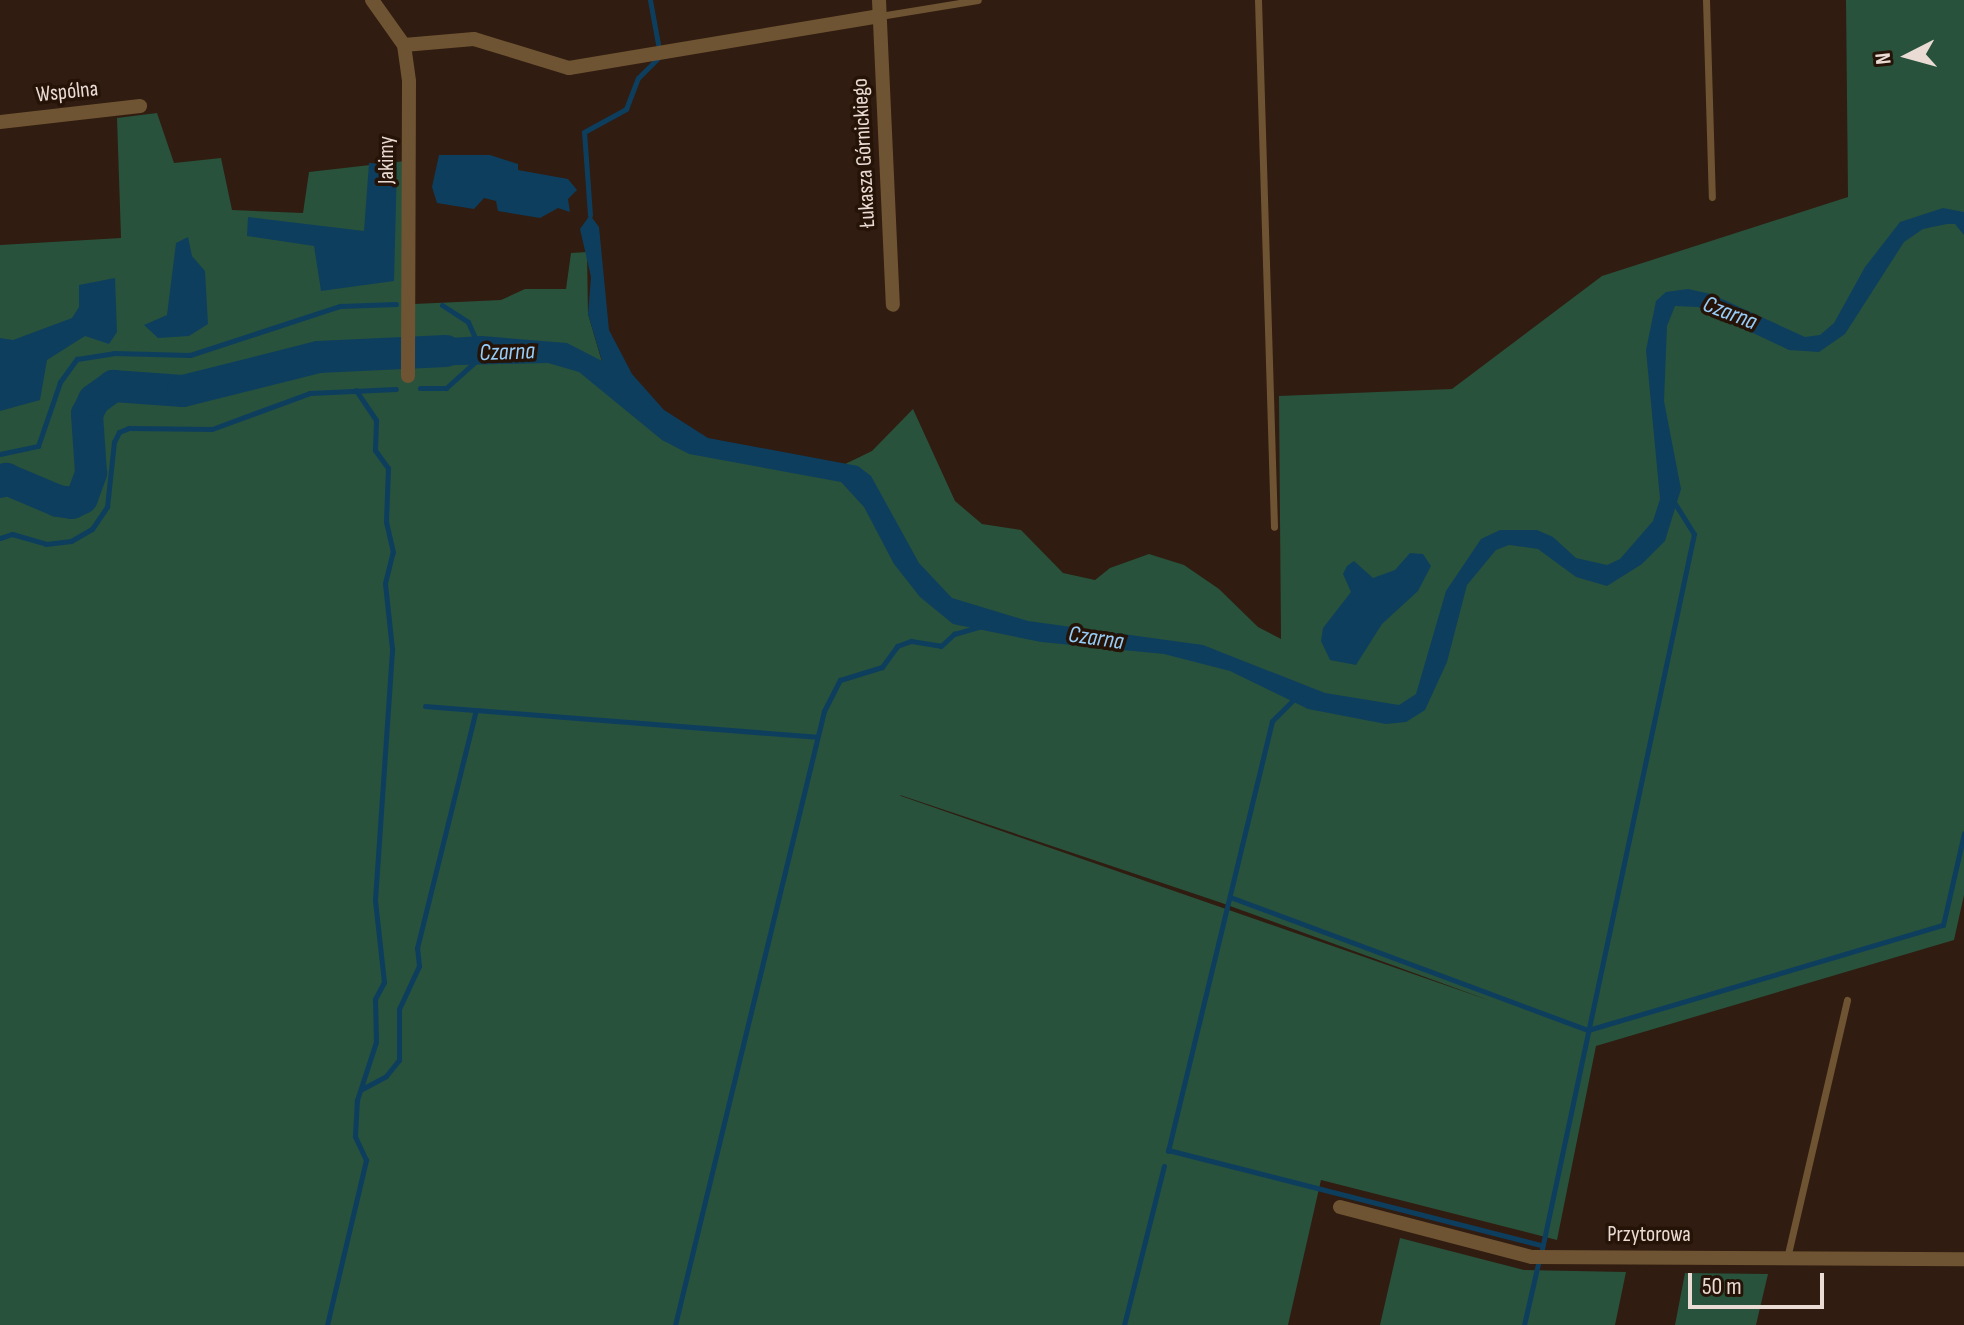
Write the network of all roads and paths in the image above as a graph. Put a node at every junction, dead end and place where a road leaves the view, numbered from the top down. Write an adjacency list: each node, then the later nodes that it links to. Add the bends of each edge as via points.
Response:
1 (372, 0): 7 (street, Jakimy)
2 (879, 0): 6 (street, Łukasza Górnickiego)
3 (978, 0): 6 (lane)
4 (1258, 0): 13 (lane)
5 (1706, 0): 10 (lane)
6 (880, 16): 7 (street, via 569,68 474,39); 11 (street, Łukasza Górnickiego)
7 (404, 45): 12 (street, Jakimy, via 409,82)
8 (140, 106): 9 (street, Wspólna)
9 (0, 122)
10 (1712, 197)
11 (893, 305)
12 (408, 376)
13 (1274, 527)
14 (1847, 1000): 16 (lane)
15 (1340, 1207): 16 (street, Przytorowa, via 1532,1257)
16 (1787, 1258): 17 (street, Przytorowa)
17 (1964, 1259)

